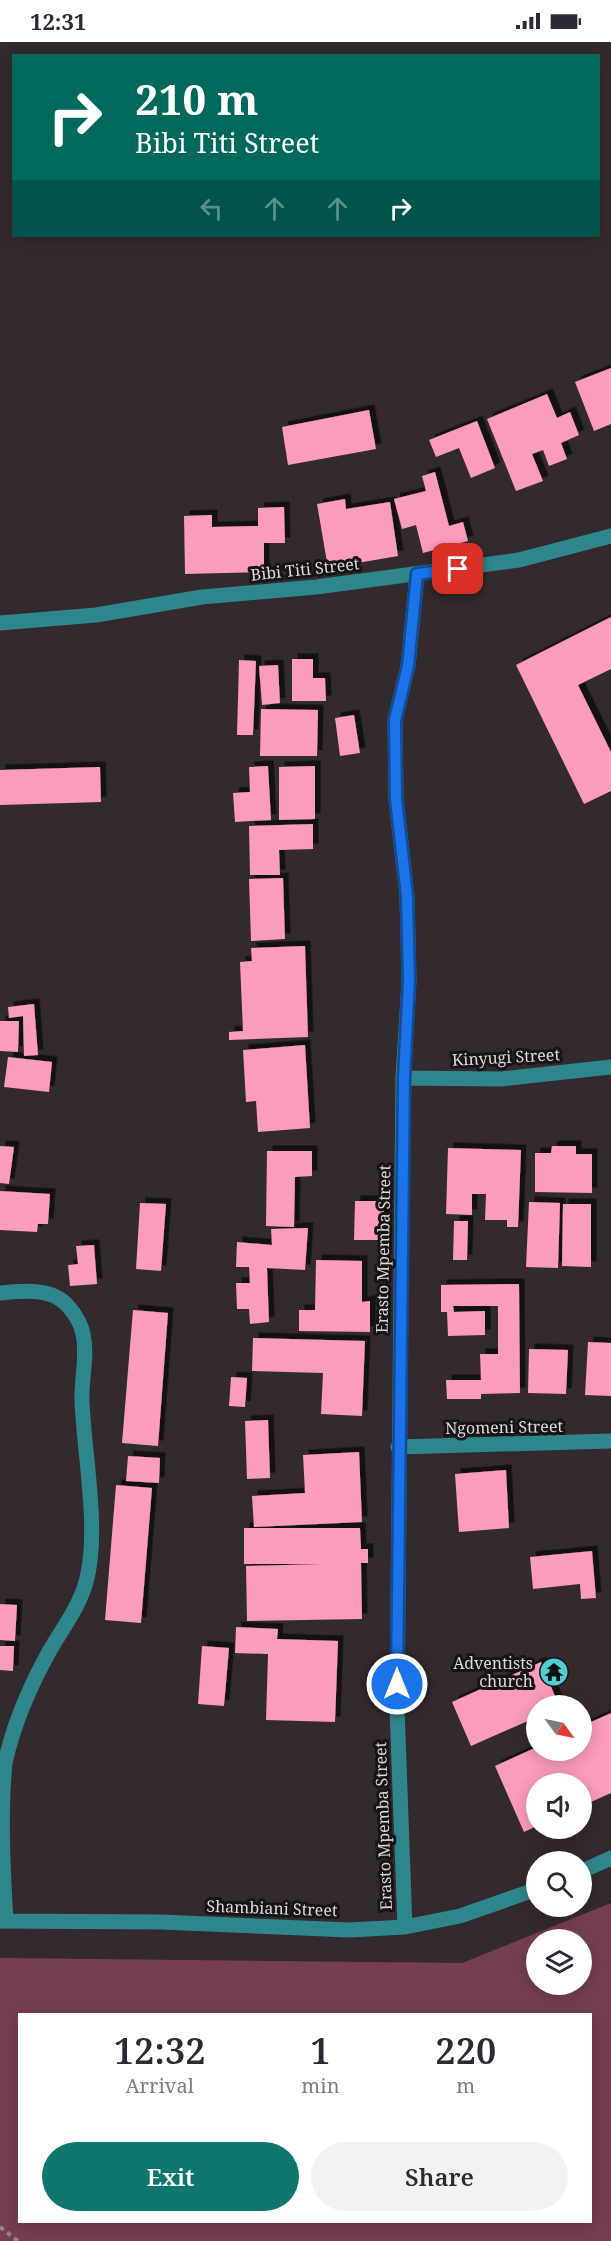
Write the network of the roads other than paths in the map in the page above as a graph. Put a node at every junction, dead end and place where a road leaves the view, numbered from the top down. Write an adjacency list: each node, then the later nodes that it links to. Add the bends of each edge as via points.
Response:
1 (611, 536): 2 (street, Bibi Titi Street, via 519,560)
2 (417, 574): 3 (street, Bibi Titi Street, via 202,597 96,615); 5 (street, Erasto Mpemba Street, via 408,666 395,720 396,799 407,908 409,980)
3 (0, 623)
4 (611, 1067): 5 (street, Kinyugi Street, via 501,1079)
5 (404, 1078): 8 (street, Erasto Mpemba Street)
6 (0, 1293): 12 (street, via 50,1294 67,1304 78,1319 83,1335 82,1400 91,1554 86,1583 73,1612 26,1694 14,1724 4,1766 1,1811)
7 (611, 1441): 8 (street, Ngomeni Street)
8 (398, 1447): 13 (street, Erasto Mpemba Street, via 397,1708)
9 (611, 1858): 10 (street)
10 (592, 1867)
11 (526, 1893): 13 (street, Shambiani Street, via 460,1916)
12 (3, 1921): 13 (street, Shambiani Street, via 161,1922 349,1930)
13 (405, 1927)

